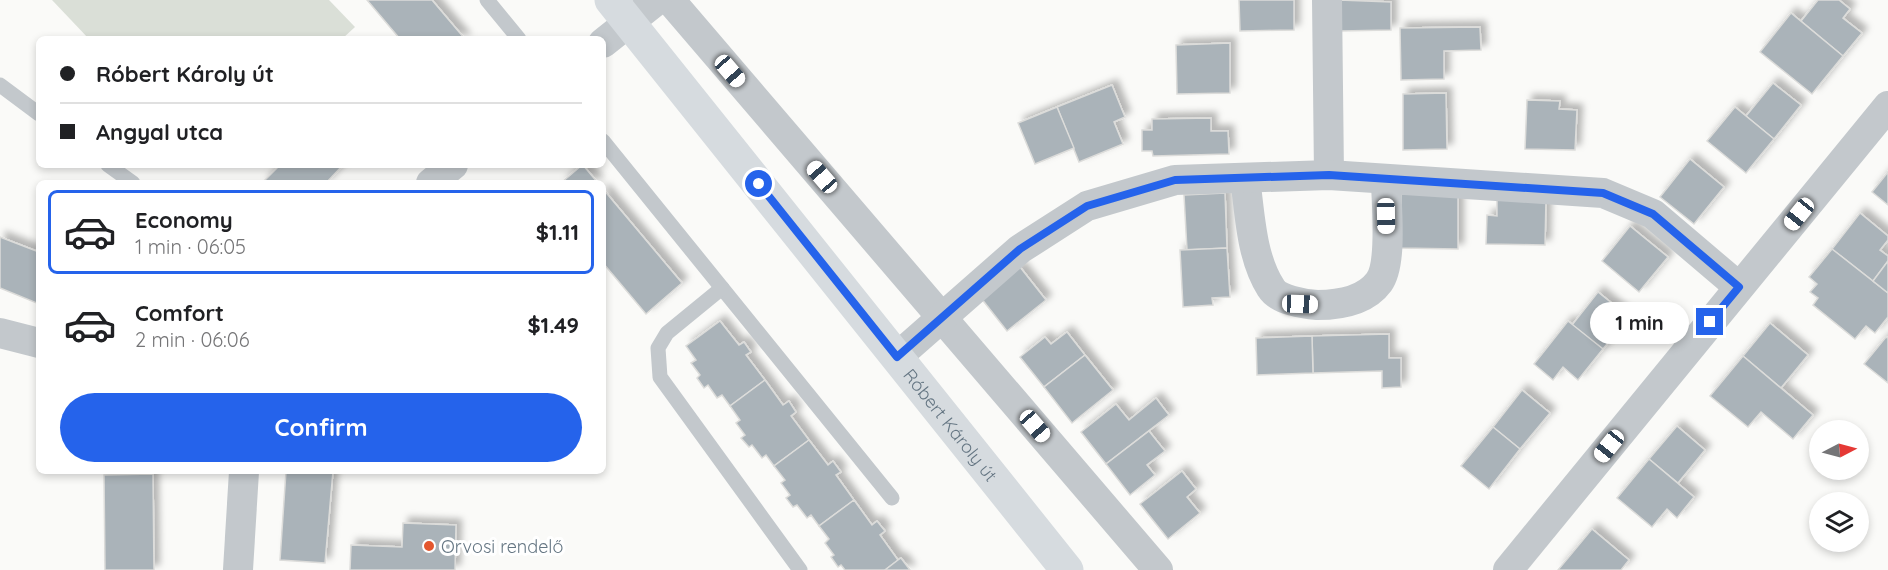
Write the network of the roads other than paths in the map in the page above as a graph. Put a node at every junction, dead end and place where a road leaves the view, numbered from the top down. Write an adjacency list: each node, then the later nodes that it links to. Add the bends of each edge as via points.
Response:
1 (487, 0): 6 (lane)
2 (657, 0): 5 (street)
3 (670, 0): 21 (street)
4 (1327, 0): 14 (street)
5 (620, 11): 7 (street); 24 (main road, Róbert Károly út)
6 (517, 36)
7 (606, 37)
8 (0, 85): 10 (lane)
9 (1888, 105): 19 (street)
10 (36, 112)
11 (606, 145): 20 (lane)
12 (112, 168): 17 (lane)
13 (449, 168): 18 (street)
14 (1329, 175): 15 (street); 16 (street)
15 (1245, 178): 16 (street, via 1254,243 1272,291 1300,304 1330,305 1361,298 1380,282 1387,254); 21 (street, via 1175,180 1087,206 1020,249)
16 (1386, 179): 19 (street, via 1603,193 1653,214)
17 (129, 180)
18 (435, 180)
19 (1739, 287): 31 (street)
20 (722, 288): 26 (lane); 29 (lane, via 667,333 658,348 660,377)
21 (943, 319): 24 (street); 30 (street)
22 (0, 333): 23 (street)
23 (36, 342)
24 (897, 357): 27 (main road, Róbert Károly út)
25 (244, 474): 28 (street)
26 (892, 498)
27 (1057, 564)
28 (238, 570)
29 (800, 570)
30 (1158, 570)
31 (1508, 570)

